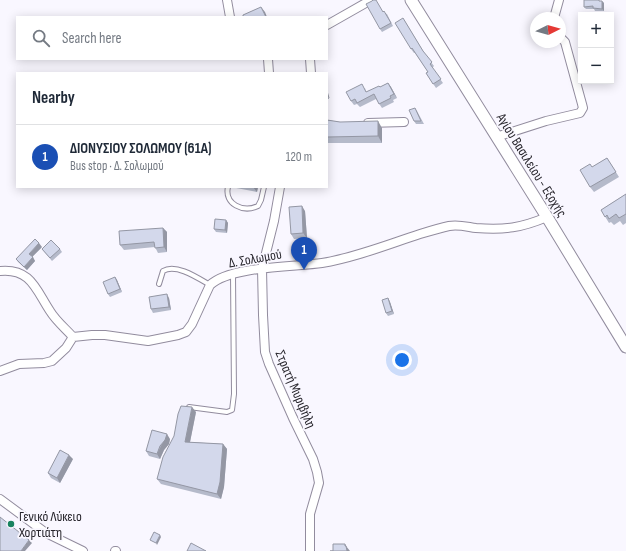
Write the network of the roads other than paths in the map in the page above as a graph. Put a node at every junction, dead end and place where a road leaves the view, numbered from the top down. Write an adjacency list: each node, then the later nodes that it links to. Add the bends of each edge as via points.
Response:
1 (227, 0): 6 (street)
2 (371, 0): 7 (street)
3 (411, 0): 15 (main road, Αγίου Βασιλείου - Εξοχής)
4 (559, 0): 5 (street)
5 (556, 12)
6 (230, 16)
7 (328, 24)
8 (566, 46): 15 (street, via 582,111)
9 (266, 60): 11 (street)
10 (310, 60): 12 (street)
11 (267, 72)
12 (311, 72)
13 (404, 122): 14 (street)
14 (359, 123)
15 (496, 137): 19 (main road, Αγίου Βασιλείου - Εξοχής)
16 (228, 188): 17 (lane, via 229,199 244,209 258,206)
17 (264, 188)
18 (280, 188): 20 (street, Στρατή Μυριβήλη)
19 (547, 217): 20 (street, Δ. Σολωμού, via 515,228 451,226 321,263); 26 (main road, Αγίου Βασιλείου - Εξοχής)
20 (262, 269): 22 (street, Δ. Σολωμού); 31 (street, Στρατή Μυριβήλη, via 265,352 313,459 319,483 310,514)
21 (0, 271): 25 (street, via 19,272 31,281 51,313)
22 (233, 274): 24 (street, Δ. Σολωμού); 28 (lane, via 232,410 227,412)
23 (159, 284): 24 (lane, via 163,271 176,268)
24 (210, 285): 25 (street, via 186,332 148,341 104,335)
25 (73, 337): 27 (street, via 52,361 19,364)
26 (626, 347)
27 (0, 371)
28 (182, 408)
29 (0, 499): 30 (street, via 46,533)
30 (83, 551)
31 (310, 551)

